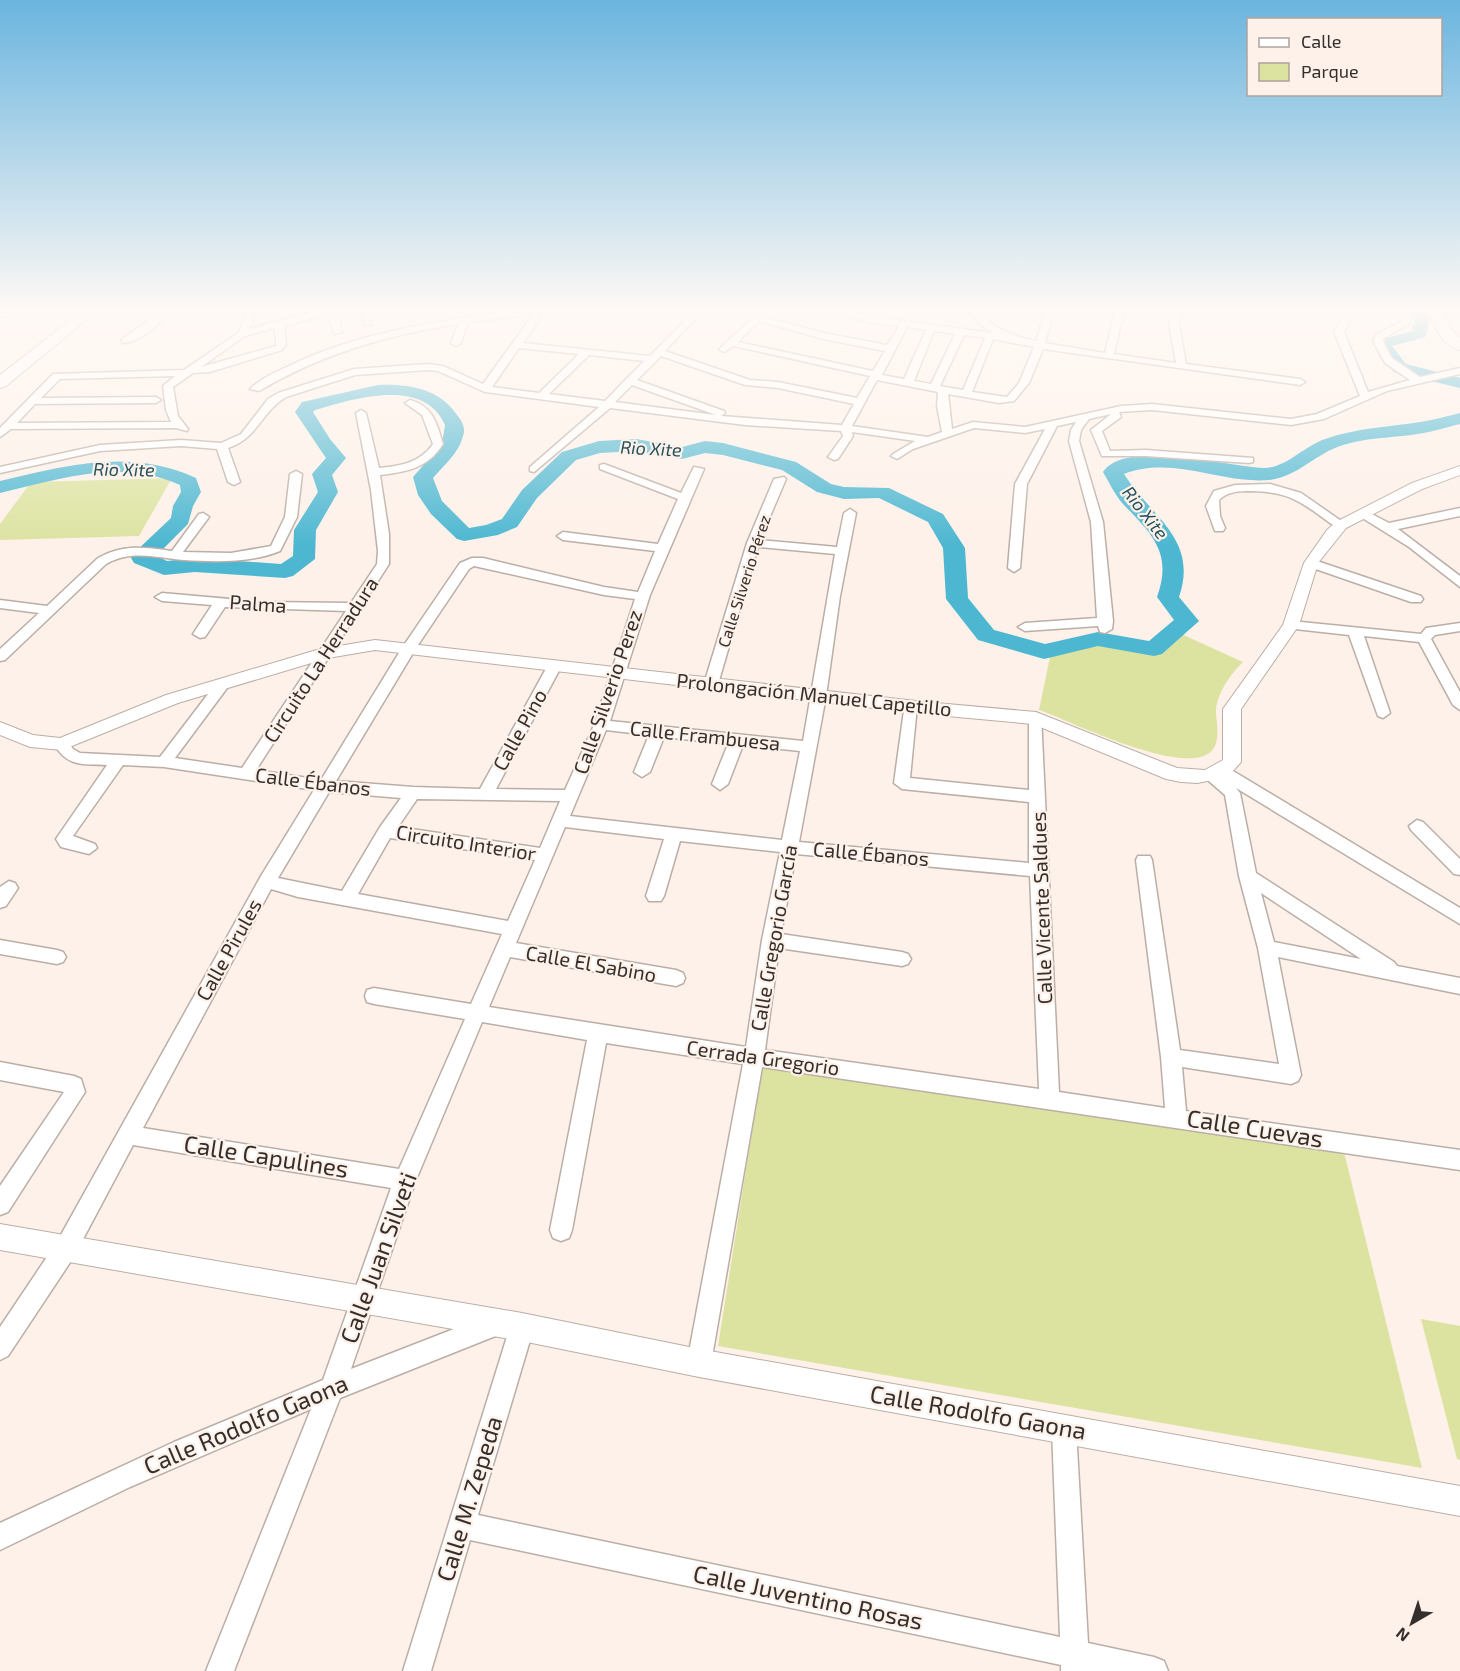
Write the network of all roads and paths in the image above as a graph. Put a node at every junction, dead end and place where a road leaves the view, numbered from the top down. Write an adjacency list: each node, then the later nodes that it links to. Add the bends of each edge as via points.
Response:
1 (44, 389): 19 (street)
2 (165, 389): 19 (street, via 157,398)
3 (168, 389): 29 (street, via 169,405 180,427)
4 (301, 389): 32 (street, via 276,398 245,436)
5 (485, 389): 18 (street)
6 (548, 389): 18 (street)
7 (623, 389): 22 (street)
8 (656, 389): 26 (street)
9 (797, 389): 20 (street)
10 (868, 389): 20 (street)
11 (939, 389): 16 (street); 30 (street)
12 (968, 389): 16 (street)
13 (1020, 389): 16 (street, via 1010,399)
14 (1362, 389): 17 (street)
15 (1390, 389): 17 (street)
16 (966, 394)
17 (1365, 396): 23 (street, via 1320,417 1291,422)
18 (540, 397): 22 (street)
19 (32, 401): 29 (street)
20 (860, 402): 28 (street)
21 (410, 403): 41 (street, via 430,416 438,444 412,467)
22 (608, 405): 26 (street); 37 (street)
23 (1130, 408): 25 (street); 35 (street, via 1098,426 1099,442 1106,454)
24 (361, 413): 41 (street, Circuito La Herradura)
25 (1085, 417): 27 (street); 69 (street, via 1074,441 1098,522 1105,625)
26 (745, 422): 28 (street)
27 (1053, 424): 30 (street, via 1025,430 973,425); 59 (street, via 1021,484)
28 (845, 428): 31 (street); 34 (street, via 848,436)
29 (4, 430)
30 (947, 432): 31 (street)
31 (928, 440): 33 (street)
32 (222, 446): 39 (street, via 181,443 100,448); 44 (street)
33 (897, 456)
34 (834, 457)
35 (1249, 460)
36 (604, 467): 45 (street)
37 (534, 469)
38 (698, 469): 45 (street, Calle Silverio Perez)
39 (0, 470)
40 (1460, 470): 48 (street, via 1417,486)
41 (372, 472): 66 (street, Circuito La Herradura, via 385,556 379,572)
42 (296, 474): 57 (street, via 291,517 276,548 212,556)
43 (780, 479): 54 (street, Calle Silverio Pérez)
44 (234, 482)
45 (685, 498): 55 (street, Calle Silverio Perez)
46 (1460, 512): 51 (street)
47 (850, 513): 56 (street, Calle Gregorio García)
48 (1362, 514): 50 (street); 51 (street)
49 (203, 517): 57 (street)
50 (1341, 525): 52 (street, via 1290,492 1245,488 1220,491 1214,496 1211,513); 58 (street)
51 (1390, 526): 60 (street)
52 (1219, 528)
53 (563, 536): 55 (street)
54 (753, 543): 56 (street); 80 (street, Calle Silverio Pérez)
55 (661, 548): 61 (street, Calle Silverio Perez)
56 (842, 551): 81 (street, Calle Gregorio García)
57 (175, 555): 67 (street, via 121,551 102,561)
58 (1311, 563): 63 (street); 68 (street)
59 (1014, 568)
60 (1458, 580)
61 (642, 596): 74 (street, Calle Pirules, via 472,562 464,566); 78 (street, Calle Silverio Perez)
62 (162, 597): 64 (street, Palma)
63 (1416, 599)
64 (221, 602): 66 (street, Palma); 72 (street)
65 (0, 604): 67 (street)
66 (354, 607): 76 (street, Circuito La Herradura)
67 (50, 610): 75 (street)
68 (1291, 625): 71 (street); 96 (street, via 1232,709 1232,762)
69 (1025, 627)
70 (1460, 627): 73 (street, via 1431,631)
71 (1355, 631): 73 (street); 84 (street)
72 (200, 634)
73 (1424, 638): 82 (street)
74 (409, 648): 76 (street, Prolongación Manuel Capetillo, via 357,646); 77 (street, Prolongación Manuel Capetillo); 98 (street, Calle Pirules)
75 (2, 653)
76 (326, 653): 79 (street, Prolongación Manuel Capetillo); 95 (street, Circuito La Herradura)
77 (555, 665): 78 (street, Prolongación Manuel Capetillo); 100 (street, Calle Pino)
78 (614, 673): 80 (street, Prolongación Manuel Capetillo); 86 (street, Calle Silverio Perez)
79 (223, 684): 90 (street, Prolongación Manuel Capetillo, via 172,699); 93 (street)
80 (711, 684): 81 (street, Prolongación Manuel Capetillo)
81 (819, 696): 83 (street, Prolongación Manuel Capetillo); 91 (street, Calle Gregorio García)
82 (1460, 705)
83 (910, 706): 85 (street, Prolongación Manuel Capetillo); 102 (street, via 902,783)
84 (1383, 713)
85 (1036, 718): 96 (street, Prolongación Manuel Capetillo, via 1173,774 1191,778); 102 (street, Calle Vicente Saldues)
86 (601, 725): 88 (street, Calle Frambuesa); 101 (street, Calle Silverio Perez)
87 (0, 728): 90 (street, Prolongación Manuel Capetillo, via 30,741)
88 (659, 730): 89 (street, Calle Frambuesa); 94 (street)
89 (738, 738): 91 (street, Calle Frambuesa); 97 (street)
90 (62, 744): 92 (street, Calle Ébanos, via 67,753 77,758)
91 (809, 747): 107 (street, Calle Gregorio García)
92 (118, 761): 93 (street, Calle Ébanos); 108 (street, via 64,835 67,843)
93 (164, 762): 95 (street, Calle Ébanos)
94 (642, 772)
95 (246, 774): 98 (street, Calle Ébanos)
96 (1216, 774): 113 (street, via 1232,793); 117 (street)
97 (720, 784)
98 (325, 786): 99 (street, Calle Ébanos); 114 (street, Calle Pirules)
99 (413, 793): 100 (street, Calle Ébanos); 105 (street)
100 (485, 794): 101 (street, Calle Ébanos)
101 (571, 795): 103 (street, Calle Silverio Perez)
102 (1038, 797): 112 (street, Calle Vicente Saldues)
103 (561, 820): 106 (street, Calle Ébanos); 109 (street, Calle Silverio Perez)
104 (1418, 826): 111 (street)
105 (386, 831): 109 (street, Circuito Interior); 116 (street)
106 (674, 833): 107 (street, Calle Ébanos); 115 (street)
107 (789, 847): 112 (street, Calle Ébanos); 119 (street, Calle Gregorio García)
108 (89, 848)
109 (546, 855): 118 (street, Calle Silverio Perez)
110 (1144, 860): 131 (street)
111 (1460, 868)
112 (1038, 870): 133 (street, Calle Vicente Saldues)
113 (1248, 876): 121 (street); 124 (street)
114 (267, 881): 116 (street, Calle El Sabino); 135 (street, Calle Pirules)
115 (655, 896)
116 (347, 898): 118 (street, Calle El Sabino)
117 (1460, 917)
118 (511, 939): 125 (street, Calle El Sabino); 128 (street, Calle Juan Silveti)
119 (771, 940): 123 (street); 130 (street, Calle Gregorio García)
120 (0, 947): 122 (street)
121 (1267, 948): 124 (street); 131 (street, via 1291,1075)
122 (57, 957)
123 (902, 959)
124 (1395, 972): 126 (street)
125 (676, 978)
126 (1460, 986)
127 (374, 996): 128 (street, Cerrada Gregorio)
128 (478, 1012): 129 (street, Cerrada Gregorio); 137 (street, Calle Juan Silveti)
129 (598, 1034): 130 (street, Cerrada Gregorio); 139 (street)
130 (754, 1057): 133 (street, Cerrada Gregorio); 145 (street, Calle Gregorio García)
131 (1171, 1057): 134 (street)
132 (0, 1071): 138 (street, via 74,1085 75,1092)
133 (1049, 1098): 134 (street, Calle Cuevas)
134 (1176, 1117): 136 (street, Calle Cuevas)
135 (128, 1135): 137 (street, Calle Capulines); 141 (street, Calle Pirules)
136 (1460, 1160)
137 (405, 1180): 142 (street, Calle Juan Silveti)
138 (0, 1205)
139 (561, 1230)
140 (0, 1237): 141 (street, Calle Rodolfo Gaona)
141 (65, 1250): 142 (street, Calle Rodolfo Gaona); 144 (street, Calle Pirules)
142 (365, 1299): 143 (street, Calle Rodolfo Gaona); 146 (street, Calle Juan Silveti)
143 (510, 1325): 145 (street, Calle Rodolfo Gaona); 146 (street, Calle Rodolfo Gaona); 149 (street, Calle M. Zepeda)
144 (0, 1348)
145 (699, 1363): 147 (street, Calle Rodolfo Gaona)
146 (332, 1388): 150 (street, Calle Rodolfo Gaona, via 90,1490); 152 (street, Calle Juan Silveti)
147 (1064, 1429): 148 (street, Calle Rodolfo Gaona); 151 (street)
148 (1460, 1501)
149 (462, 1525): 151 (street, Calle Juventino Rosas); 153 (street, Calle M. Zepeda)
150 (0, 1537)
151 (1075, 1663): 154 (street, Calle Juventino Rosas)
152 (220, 1671)
153 (417, 1671)
154 (1154, 1671)

